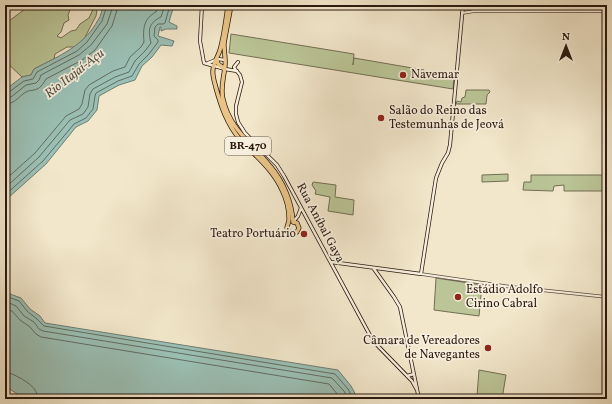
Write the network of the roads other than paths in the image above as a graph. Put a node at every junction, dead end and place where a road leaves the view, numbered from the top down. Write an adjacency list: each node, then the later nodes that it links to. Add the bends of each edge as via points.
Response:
1 (202, 5): 11 (main road, via 201,50 204,62)
2 (228, 5): 8 (highway, BR-470)
3 (231, 5): 9 (highway, BR-470, via 224,43)
4 (463, 6): 5 (street); 7 (main road)
5 (475, 11): 6 (street); 7 (street)
6 (607, 11)
7 (462, 13): 20 (main road, via 450,145 436,178)
8 (216, 59): 9 (main road); 11 (main road); 12 (highway, BR-470); 13 (highway)
9 (225, 60): 13 (highway, BR-470)
10 (238, 62): 14 (main road, Rua Aníbal Gaya, via 234,67)
11 (208, 64): 12 (main road)
12 (214, 66): 13 (main road); 17 (highway, BR-470, via 215,84 228,121 239,138 264,163 282,189)
13 (225, 69): 14 (main road); 16 (highway, BR-470, via 222,92 224,105 239,133 279,177 286,190)
14 (237, 71): 15 (main road, Rua Aníbal Gaya, via 242,82 236,106 238,122 245,133 281,170)
15 (302, 208): 16 (main road); 18 (main road, Rua Aníbal Gaya)
16 (294, 222): 17 (highway); 17 (highway, via 299,227 298,231 291,234 287,228)
17 (289, 223)
18 (331, 262): 19 (main road); 23 (main road, Rua Aníbal Gaya, via 372,339)
19 (374, 268): 20 (main road); 22 (main road, via 399,305)
20 (421, 274): 21 (street)
21 (607, 297)
22 (414, 374): 23 (main road); 24 (main road)
23 (407, 376): 24 (main road, Rua Aníbal Gaya)
24 (417, 390): 25 (main road)
25 (419, 399)

